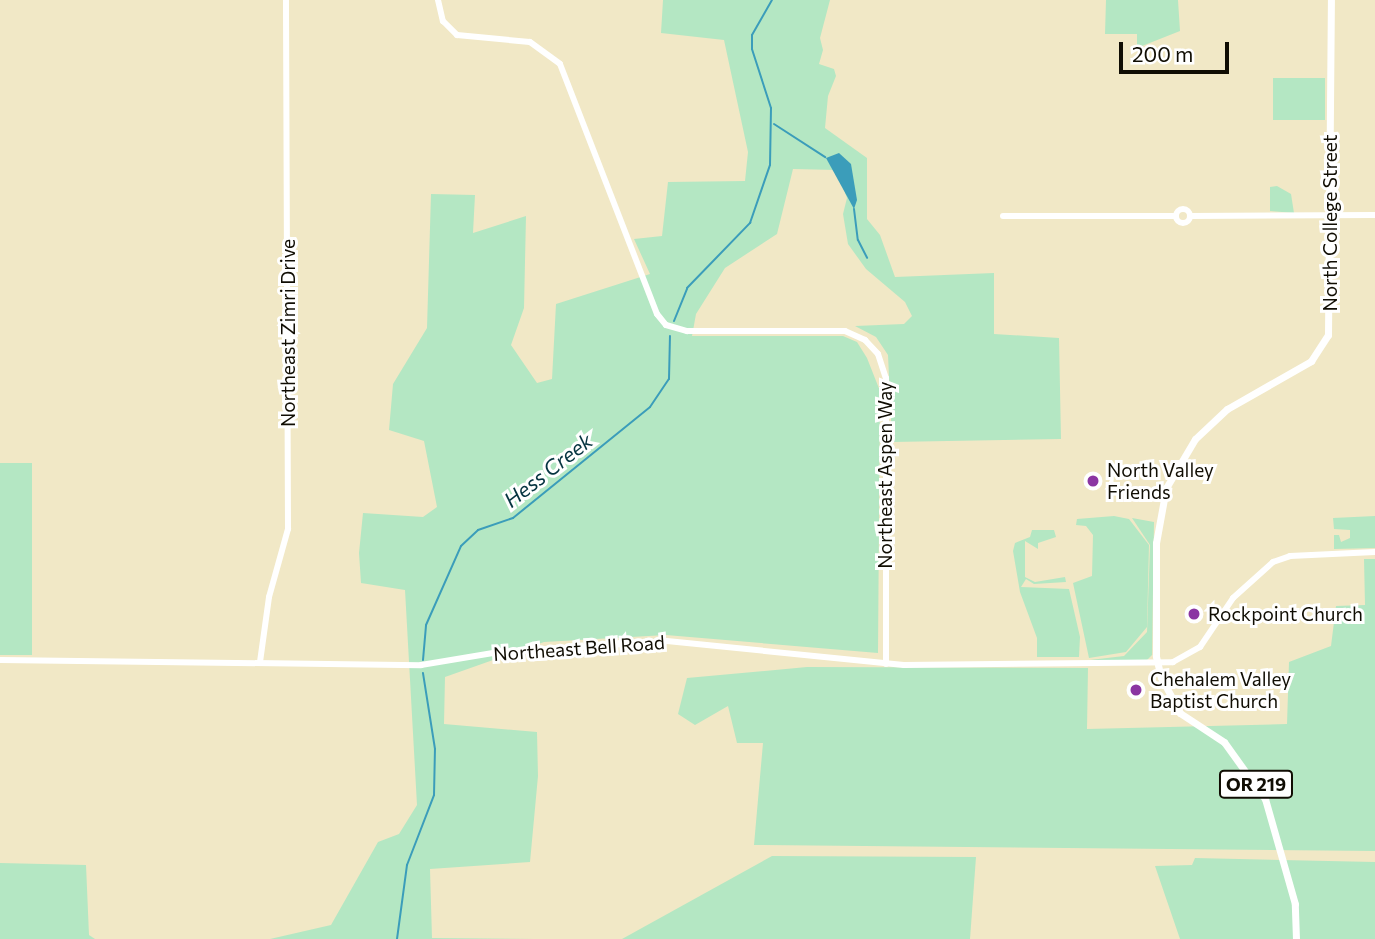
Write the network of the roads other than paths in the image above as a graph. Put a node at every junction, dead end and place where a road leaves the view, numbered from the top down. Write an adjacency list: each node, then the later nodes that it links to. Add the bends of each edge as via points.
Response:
1 (286, 0): 9 (street, Northeast Zimri Drive, via 288,535 269,597)
2 (438, 0): 11 (street, Northeast Aspen Way, via 443,21 457,35 523,40 543,47 564,72 657,314 666,325 687,331 845,331 866,340 878,354 886,378)
3 (1331, 0): 4 (main road, North College Street / OR 219)
4 (1331, 215): 5 (street); 6 (street, via 1190,216 1183,209 1176,216); 10 (main road, North College Street / OR 219, via 1331,314 1321,350 1302,368 1207,425 1182,456 1166,488 1156,543)
5 (1375, 215)
6 (1003, 216)
7 (1375, 552): 10 (street, Northeast Bell Road, via 1279,559 1233,598 1192,654)
8 (0, 660): 9 (street, Northeast Bell Road)
9 (260, 662): 11 (street, Northeast Bell Road, via 421,666 499,652 685,642)
10 (1157, 663): 11 (street, Northeast Bell Road); 12 (main road, OR 219, via 1181,713 1224,742 1265,799 1296,904)
11 (886, 664)
12 (1296, 939)

